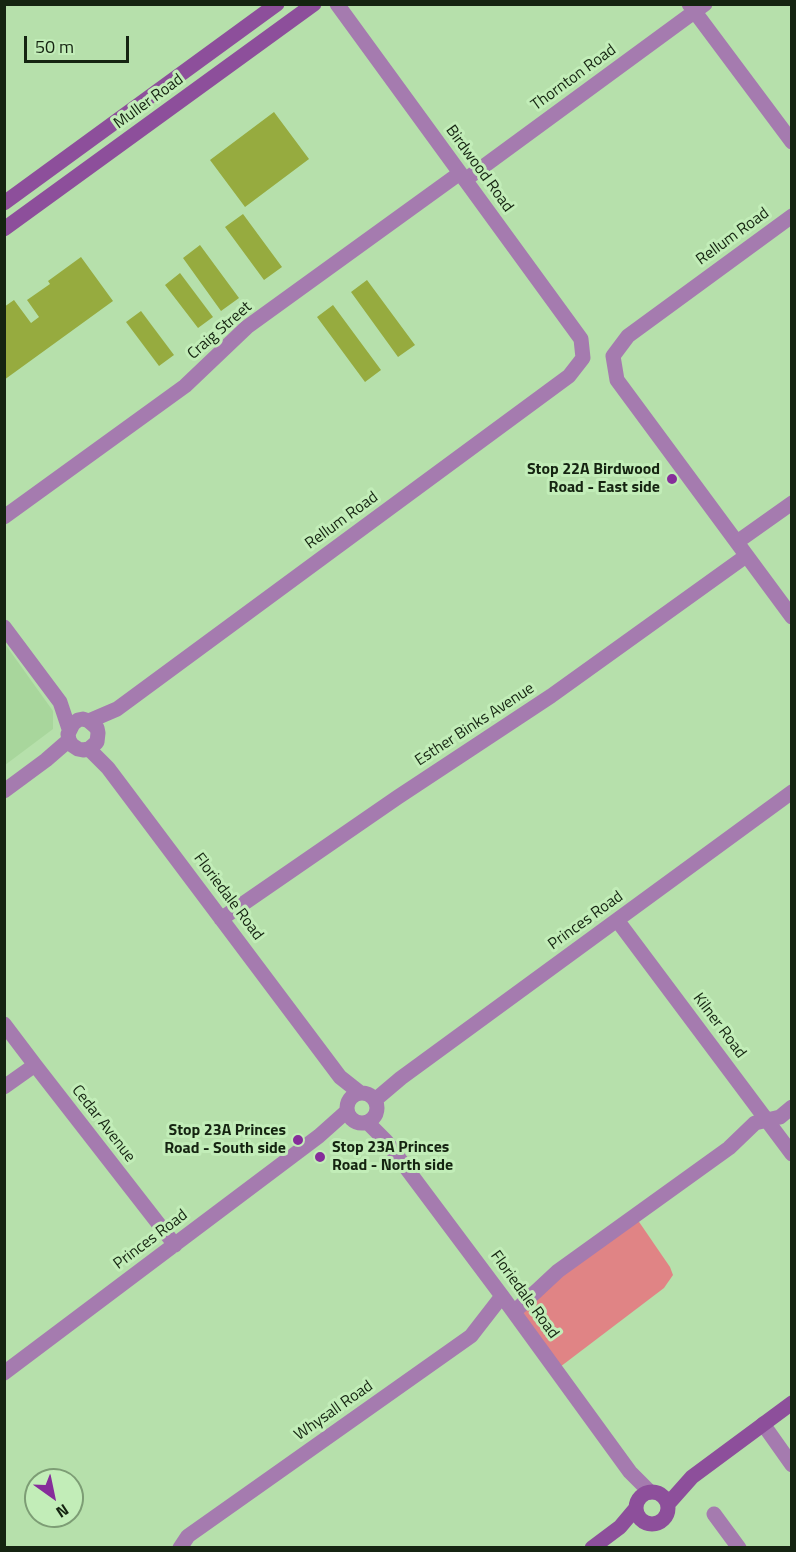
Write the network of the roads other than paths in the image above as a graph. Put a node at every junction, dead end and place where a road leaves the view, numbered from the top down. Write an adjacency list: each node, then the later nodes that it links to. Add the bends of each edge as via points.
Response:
1 (277, 4): 7 (main road, Muller Road)
2 (337, 4): 6 (street, Birdwood Road)
3 (696, 7): 5 (street); 6 (street, Thornton Road)
4 (304, 8): 9 (main road, Muller Road)
5 (792, 142)
6 (463, 176): 10 (street, Birdwood Road, via 581,339); 12 (street, Craig Street, via 247,327 185,386)
7 (4, 203)
8 (792, 216): 13 (street, Rellum Road, via 628,336 613,356 617,380)
9 (4, 229)
10 (583, 358): 17 (street, Rellum Road, via 569,376)
11 (792, 503): 13 (street)
12 (4, 517)
13 (737, 542): 14 (street)
14 (746, 556): 15 (street); 20 (street, Esther Binks Avenue, via 551,696)
15 (792, 617)
16 (4, 627): 17 (street, Floriedale Road)
17 (84, 735): 18 (street, Rellum Road); 20 (street, Floriedale Road)
18 (4, 791)
19 (792, 792): 21 (street, Princes Road)
20 (221, 919): 25 (street, Floriedale Road)
21 (617, 920): 25 (street, Princes Road); 27 (street, Kilner Road)
22 (4, 1024): 23 (street, Cedar Avenue)
23 (35, 1065): 24 (street); 29 (street, Cedar Avenue)
24 (4, 1088)
25 (362, 1107): 29 (street, Princes Road); 30 (street, Floriedale Road)
26 (792, 1107): 27 (street, via 780,1117)
27 (766, 1121): 28 (street, Kilner Road); 31 (street, via 755,1124 729,1148 558,1271)
28 (792, 1154)
29 (175, 1245): 32 (street, Princes Road)
30 (502, 1296): 31 (street, Floriedale Road); 42 (street, Whysall Road, via 471,1336 188,1536)
31 (514, 1312): 37 (street, Floriedale Road)
32 (4, 1372)
33 (792, 1403): 34 (main road)
34 (763, 1424): 35 (street); 36 (main road)
35 (792, 1465)
36 (692, 1477): 37 (main road); 38 (main road)
37 (646, 1498): 38 (main road, via 661,1495); 40 (main road, via 640,1518); 41 (main road)
38 (668, 1504): 40 (main road, via 662,1520)
39 (714, 1514): 44 (street)
40 (647, 1523): 41 (main road)
41 (620, 1527): 43 (main road)
42 (180, 1548)
43 (592, 1548)
44 (739, 1548)

